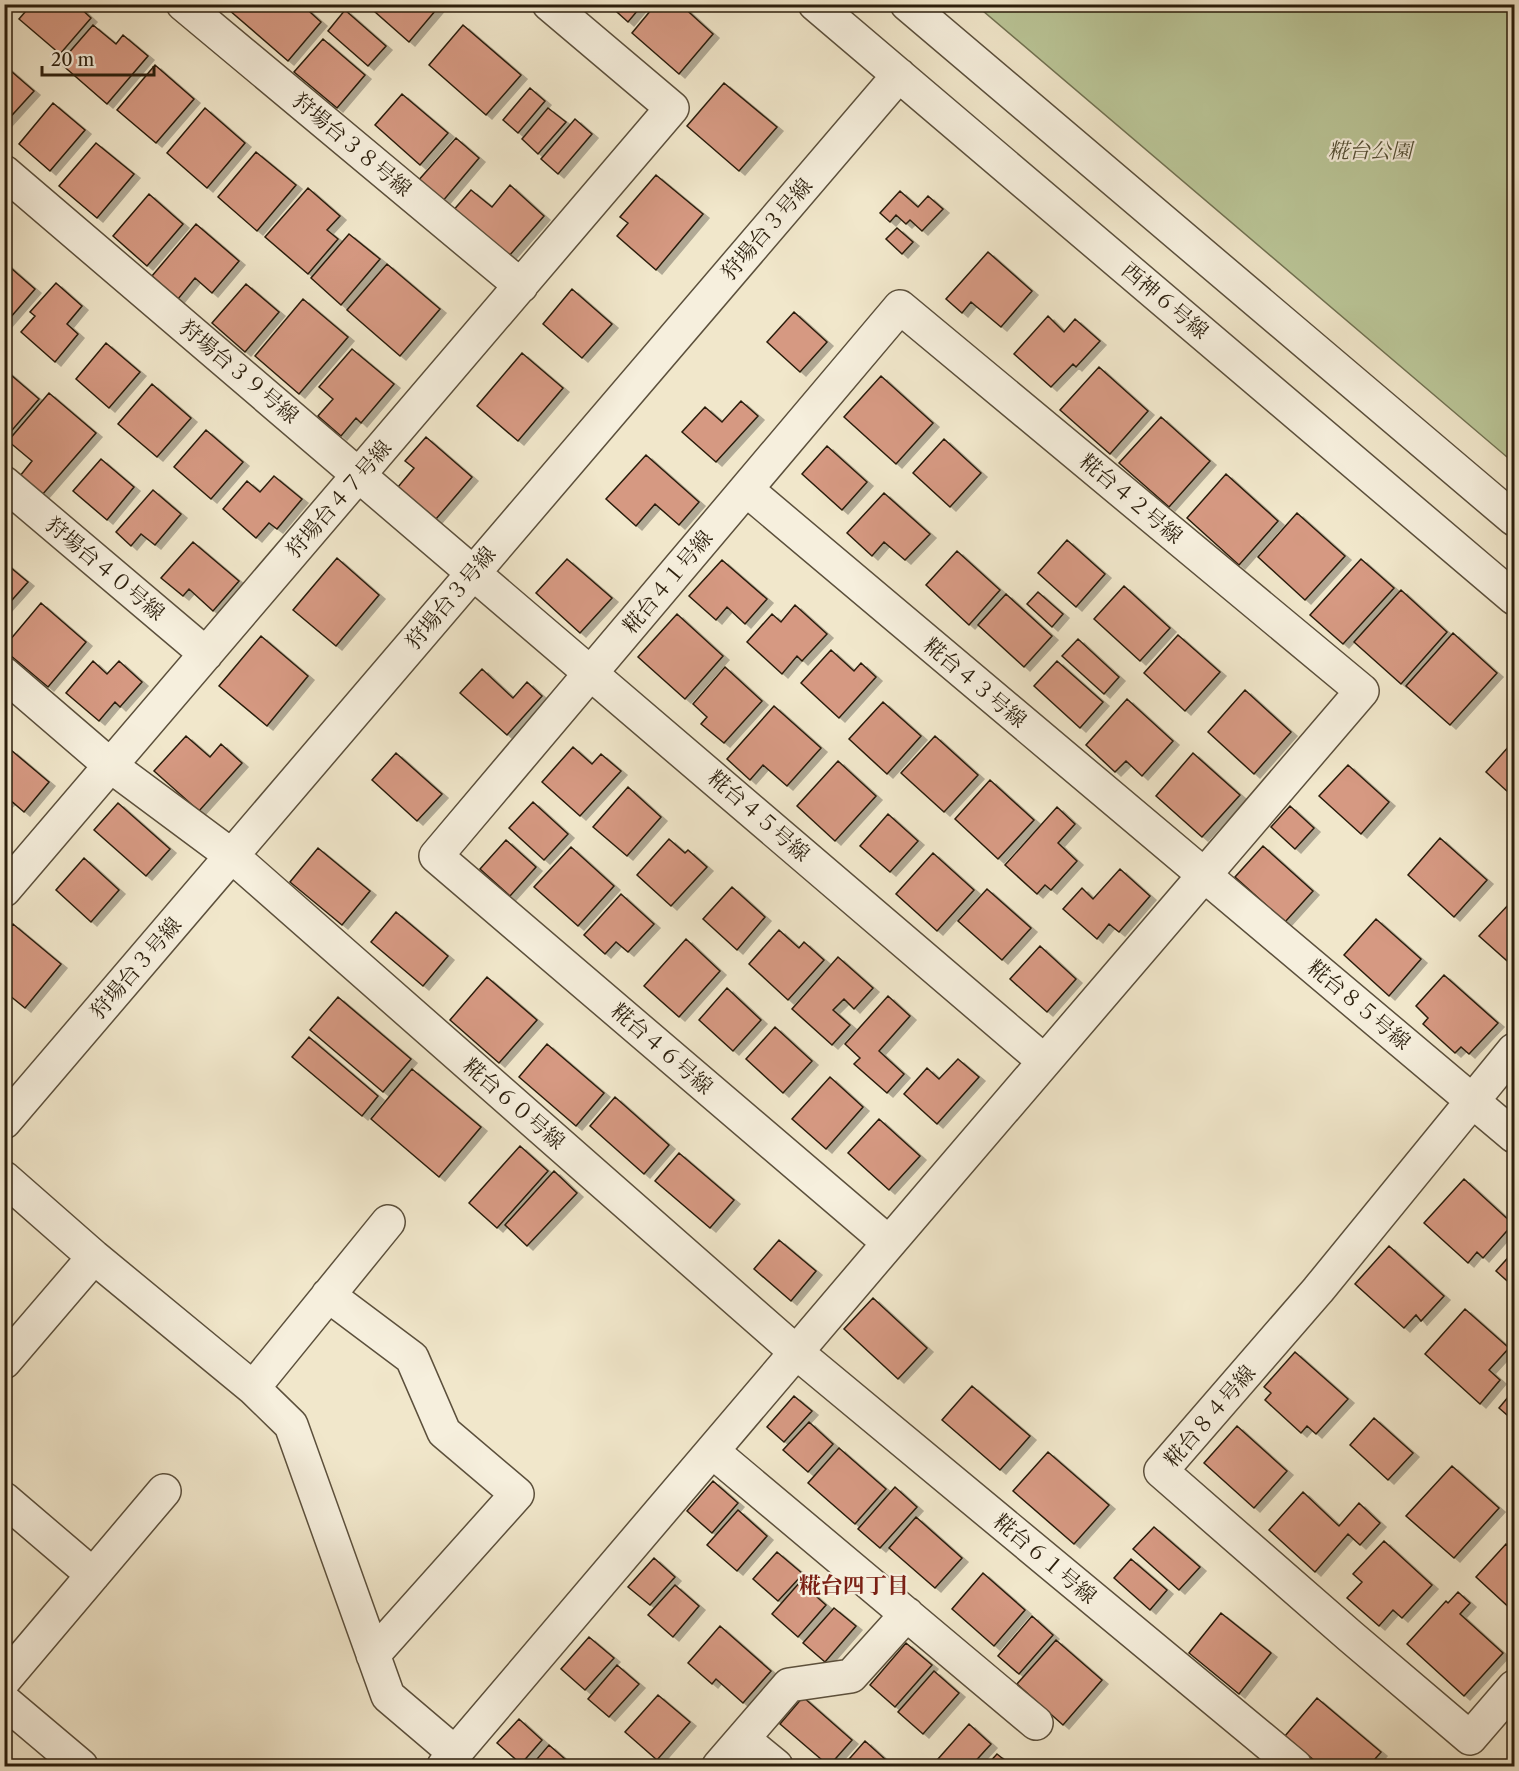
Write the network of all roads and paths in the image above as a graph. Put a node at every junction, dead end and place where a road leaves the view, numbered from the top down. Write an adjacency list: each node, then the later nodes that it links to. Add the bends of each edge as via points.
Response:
1 (183, 4): 7 (street, 狩場台３８号線)
2 (549, 4): 7 (street, 狩場台４７号線, via 672,108)
3 (815, 4): 5 (street, 西神６号線)
4 (908, 4): 12 (street)
5 (898, 75): 13 (street, 狩場台３号線); 14 (street, 西神６号線)
6 (4, 172): 9 (street, 狩場台３９号線)
7 (521, 286): 9 (street, 狩場台４７号線)
8 (900, 308): 11 (street, 糀台４１号線); 21 (street, 糀台４２号線, via 1362,692)
9 (360, 475): 13 (street, 狩場台３９号線); 15 (street, 狩場台４７号線)
10 (4, 483): 15 (street, 狩場台４０号線)
11 (747, 490): 16 (street, 糀台４１号線); 21 (street, 糀台４３号線)
12 (1515, 519)
13 (473, 572): 16 (street, 糀台４５号線); 19 (street, 狩場台３号線)
14 (1515, 598)
15 (206, 654): 18 (street, 狩場台４７号線)
16 (591, 673): 20 (street, 糀台４１号線); 24 (street, 糀台４５号線)
17 (4, 674): 18 (street, 糀台６０号線)
18 (111, 766): 19 (street, 糀台６０号線); 22 (street, 狩場台４７号線)
19 (232, 856): 26 (street, 狩場台３号線); 33 (street, 糀台６０号線)
20 (436, 856): 30 (street, 糀台４６号線)
21 (1204, 875): 24 (street); 25 (street, 糀台８５号線)
22 (9, 876)
23 (1515, 1050): 25 (street, 糀台８４号線)
24 (1044, 1061): 30 (street)
25 (1472, 1100): 27 (street, 糀台８５号線); 43 (street, 糀台８４号線, via 1318,1290 1161,1470 1470,1738)
26 (4, 1122)
27 (1515, 1136)
28 (4, 1178): 31 (street)
29 (388, 1222): 32 (street)
30 (889, 1243): 33 (street)
31 (94, 1257): 34 (street); 35 (street)
32 (328, 1295): 35 (street); 41 (street, via 412,1358 444,1431 517,1494)
33 (796, 1352): 36 (street); 51 (street, 糀台６１号線)
34 (4, 1362)
35 (253, 1388): 41 (street, via 291,1425)
36 (712, 1450): 40 (street); 47 (street)
37 (164, 1491): 39 (street)
38 (4, 1499): 39 (street)
39 (93, 1575): 42 (street)
40 (907, 1614): 45 (street); 46 (street, via 851,1676 789,1685)
41 (373, 1655): 47 (street, via 388,1696)
42 (4, 1680)
43 (1515, 1687)
44 (4, 1701): 48 (street)
45 (1035, 1723)
46 (743, 1739): 49 (street); 50 (street)
47 (450, 1760)
48 (81, 1767)
49 (719, 1767)
50 (776, 1767)
51 (1295, 1767)

